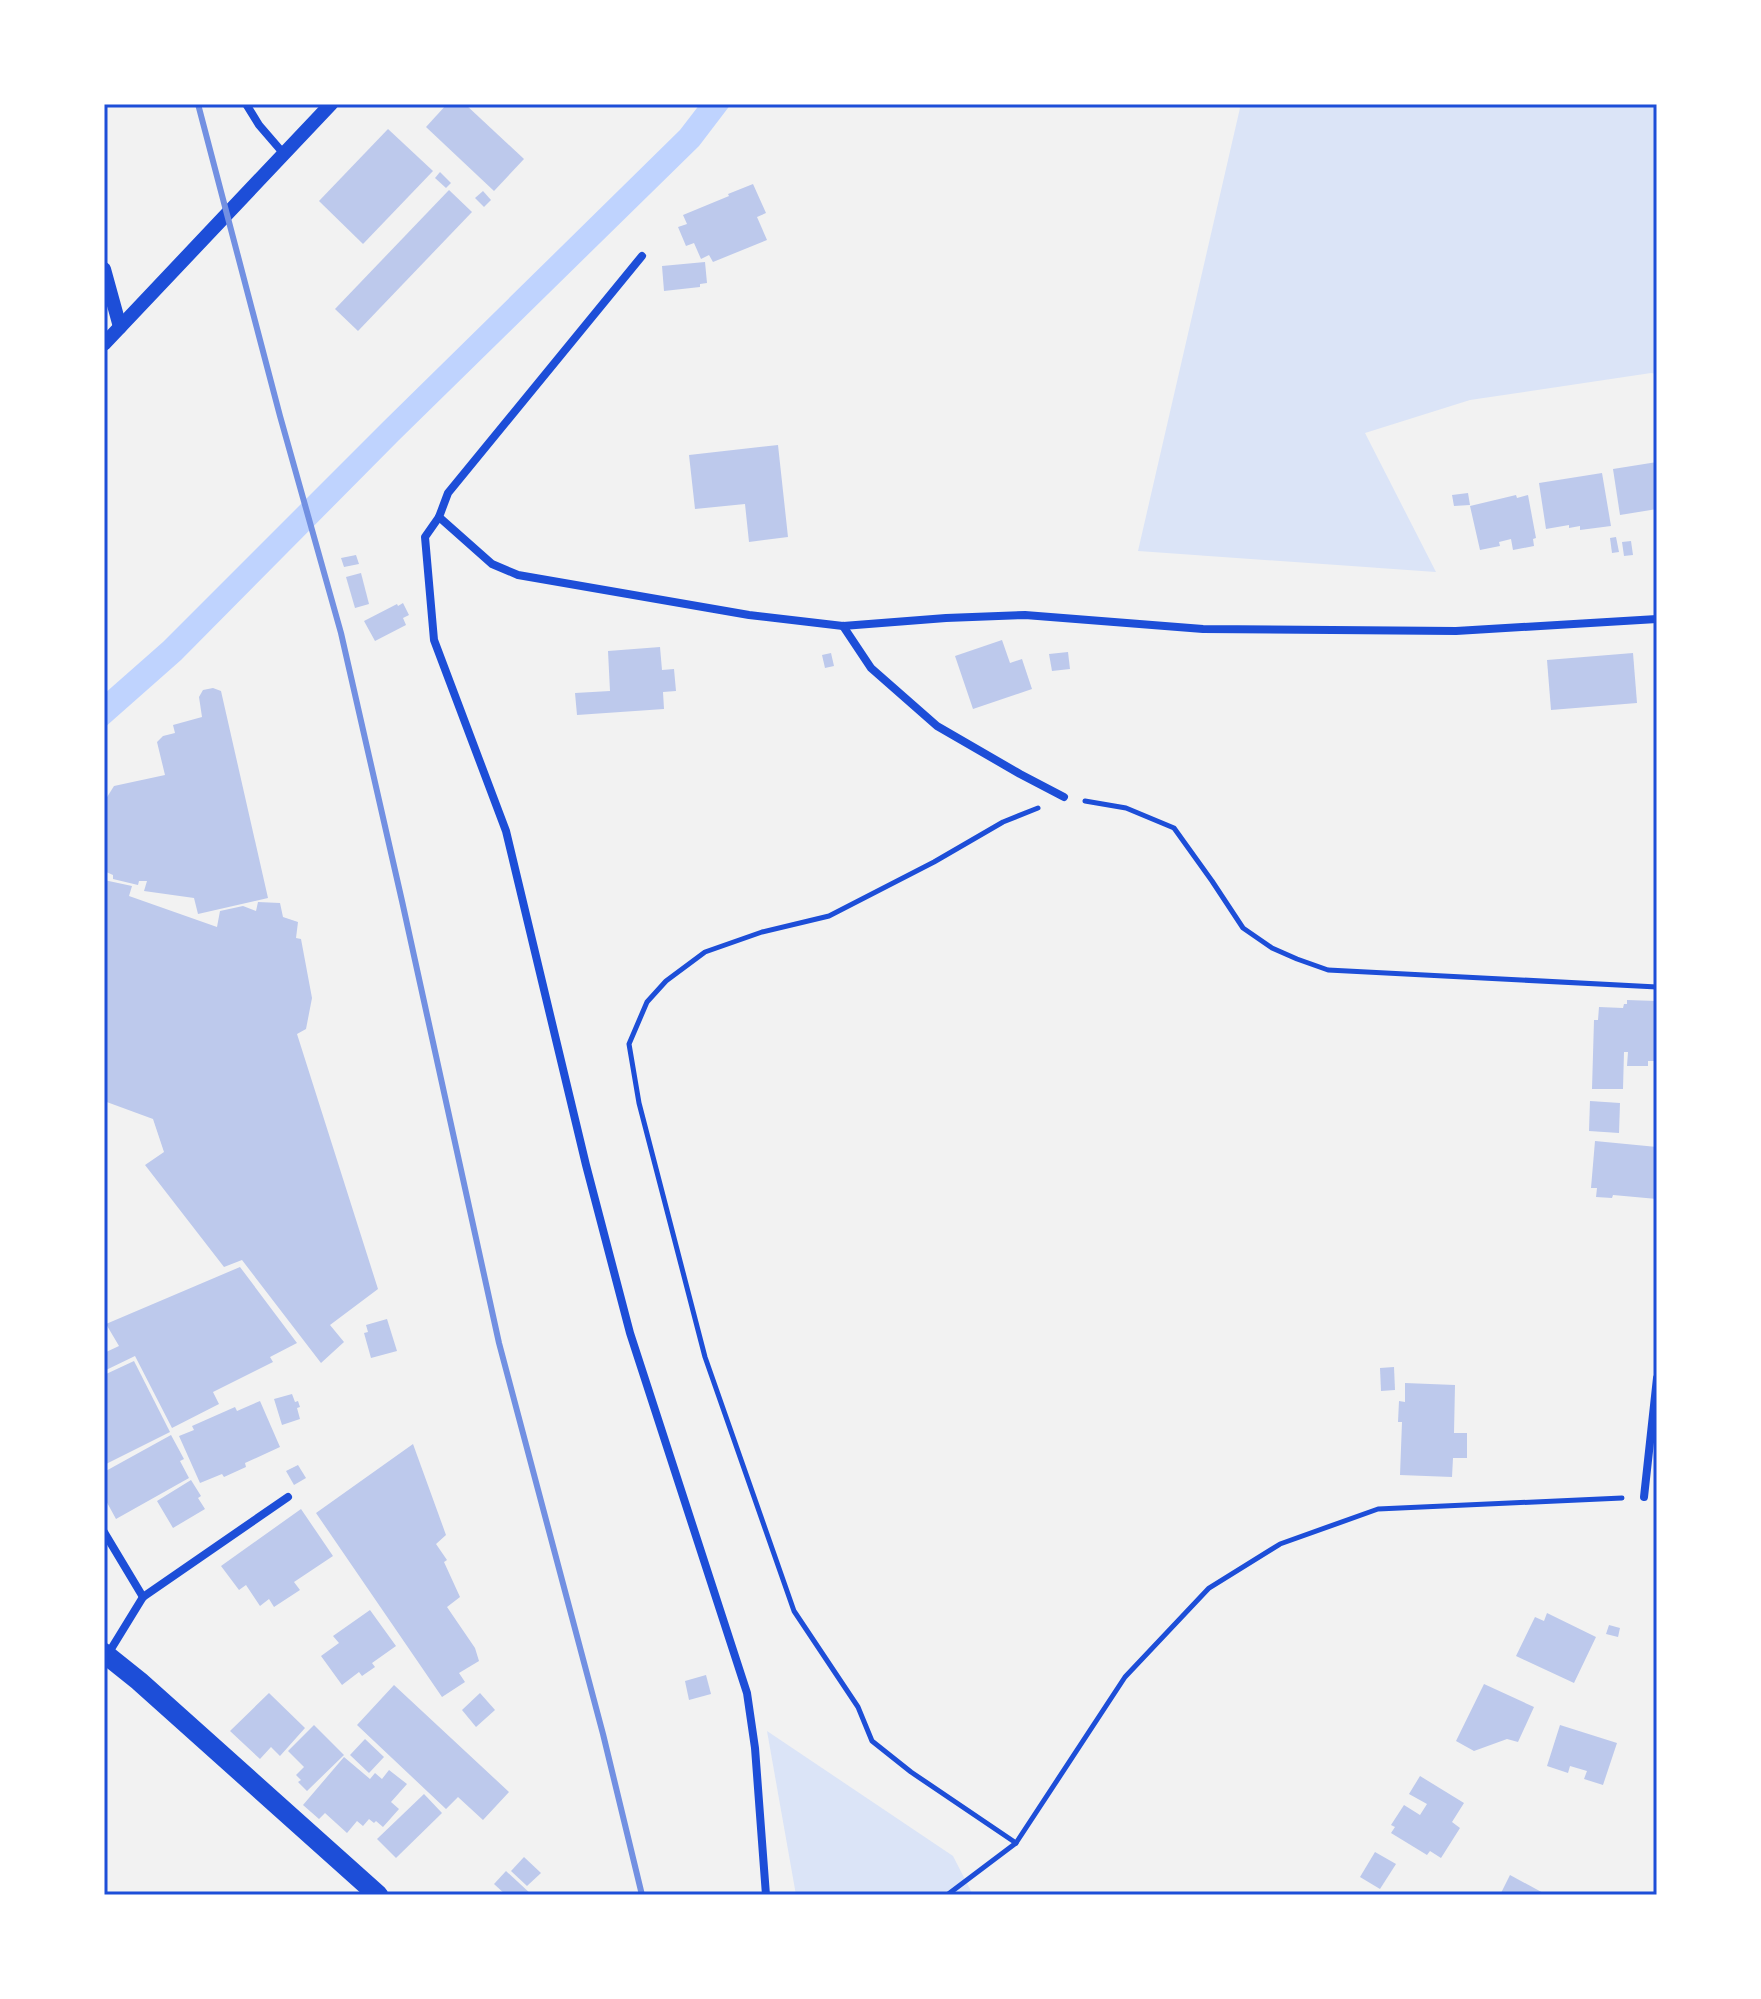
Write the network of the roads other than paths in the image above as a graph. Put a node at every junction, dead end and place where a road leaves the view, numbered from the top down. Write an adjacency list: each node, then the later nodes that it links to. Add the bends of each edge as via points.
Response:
1 (246, 104): 3 (street)
2 (331, 104): 3 (street)
3 (284, 154): 6 (street)
4 (642, 256): 8 (street, via 448,493)
5 (104, 269): 6 (street)
6 (120, 327): 7 (street)
7 (104, 344)
8 (439, 517): 10 (street, via 492,564 518,575); 19 (street, via 425,537 434,640 506,831 630,1333 747,1693)
9 (1657, 619): 10 (street, via 1456,631 1203,629 1025,615)
10 (843, 626): 11 (street, via 871,668 937,726)
11 (1064, 797)
12 (1657, 1378): 14 (street)
13 (288, 1497): 16 (street)
14 (1644, 1497)
15 (104, 1532): 16 (street)
16 (143, 1597): 17 (street)
17 (106, 1654): 18 (main road)
18 (378, 1895)
19 (766, 1895)

